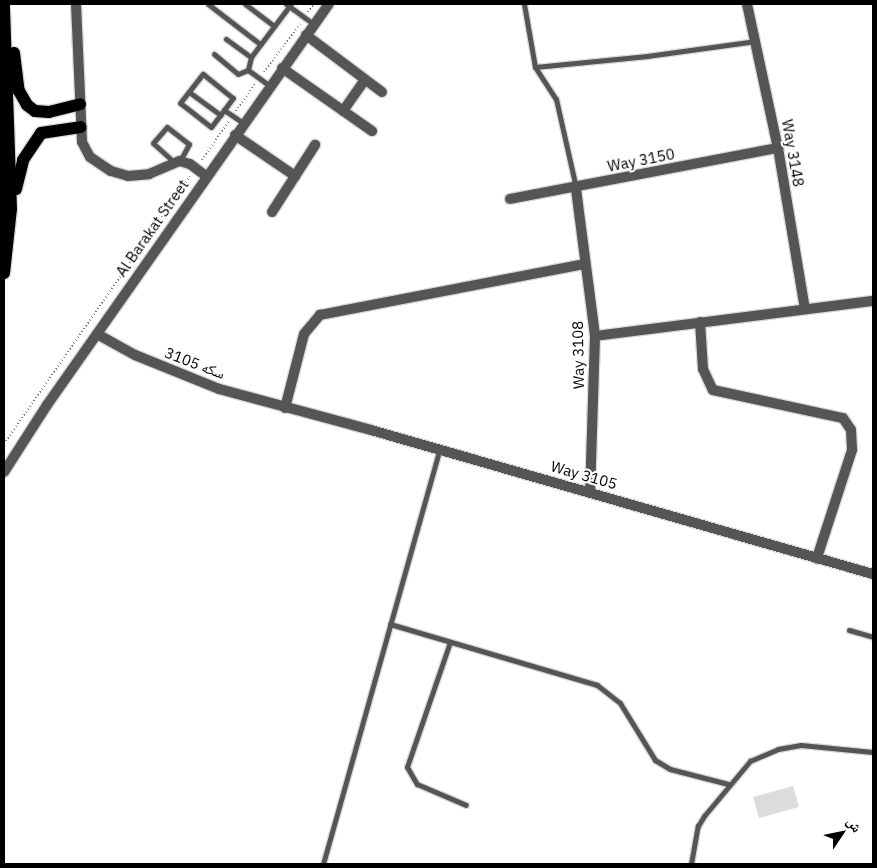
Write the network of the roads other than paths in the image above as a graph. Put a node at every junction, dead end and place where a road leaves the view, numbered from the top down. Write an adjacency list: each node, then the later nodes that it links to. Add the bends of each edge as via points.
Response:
1 (5, 4): 24 (main road, via 22,99 35,111 49,112); 38 (main road)
2 (76, 4): 24 (street)
3 (208, 4): 14 (lane)
4 (245, 4): 10 (lane)
5 (329, 4): 9 (street, Al Barakat Street)
6 (524, 4): 17 (lane)
7 (747, 4): 13 (street, Way 3148)
8 (289, 5): 9 (lane); 10 (lane)
9 (314, 24): 11 (street, Al Barakat Street)
10 (274, 26): 14 (lane)
11 (306, 36): 18 (street, Al Barakat Street); 20 (street)
12 (226, 39): 16 (lane)
13 (756, 41): 17 (lane); 32 (street, Way 3148)
14 (260, 44): 16 (lane)
15 (214, 54): 19 (lane, via 238,74)
16 (251, 57): 19 (lane)
17 (536, 67): 36 (lane, via 556,99)
18 (282, 68): 21 (street, Al Barakat Street); 25 (street)
19 (248, 70): 21 (lane)
20 (365, 80): 23 (street); 25 (street)
21 (270, 86): 27 (street, Al Barakat Street)
22 (189, 92): 26 (lane); 26 (lane, via 180,103 211,127); 26 (lane, via 203,74 233,98)
23 (382, 92)
24 (80, 104): 28 (street)
25 (343, 111): 29 (street)
26 (222, 112): 27 (lane)
27 (243, 123): 30 (street, Al Barakat Street)
28 (81, 127): 33 (street, via 86,153 98,165 111,171 138,176); 38 (main road, via 54,129 36,138 23,160)
29 (372, 131)
30 (235, 135): 34 (street, Al Barakat Street); 35 (street)
31 (315, 144): 35 (street)
32 (778, 148): 36 (street, Way 3150); 43 (street, Way 3148)
33 (177, 162): 33 (lane, via 190,144 167,127 153,143); 34 (street, via 196,168)
34 (206, 176): 45 (street, Al Barakat Street)
35 (294, 176): 39 (street)
36 (576, 188): 37 (street, Way 3150); 40 (street, Way 3108)
37 (510, 199)
38 (12, 209): 41 (main road)
39 (272, 212)
40 (584, 264): 46 (street, Way 3108); 47 (street, via 320,315 304,334)
41 (4, 273)
42 (873, 301): 43 (street)
43 (805, 309): 44 (street)
44 (700, 322): 46 (street); 51 (street, via 703,370 713,390 843,418 851,430 852,450)
45 (97, 334): 47 (street, سكه 3105, via 135,355 204,383); 49 (street, Al Barakat Street)
46 (595, 336): 50 (street, Way 3108)
47 (285, 408): 48 (street, Way 3105)
48 (440, 449): 50 (street, Way 3105); 53 (lane)
49 (4, 472)
50 (590, 493): 51 (street, Way 3105)
51 (817, 558): 52 (street, Way 3105)
52 (873, 574)
53 (390, 624): 56 (lane); 60 (lane)
54 (849, 630): 55 (lane)
55 (873, 637)
56 (450, 642): 58 (lane, via 597,685 620,703 655,760 670,769); 59 (lane, via 407,767 417,784)
57 (873, 752): 58 (lane, via 802,745 778,749 750,761)
58 (728, 784): 61 (lane, via 698,826)
59 (466, 805)
60 (323, 864)
61 (691, 864)

